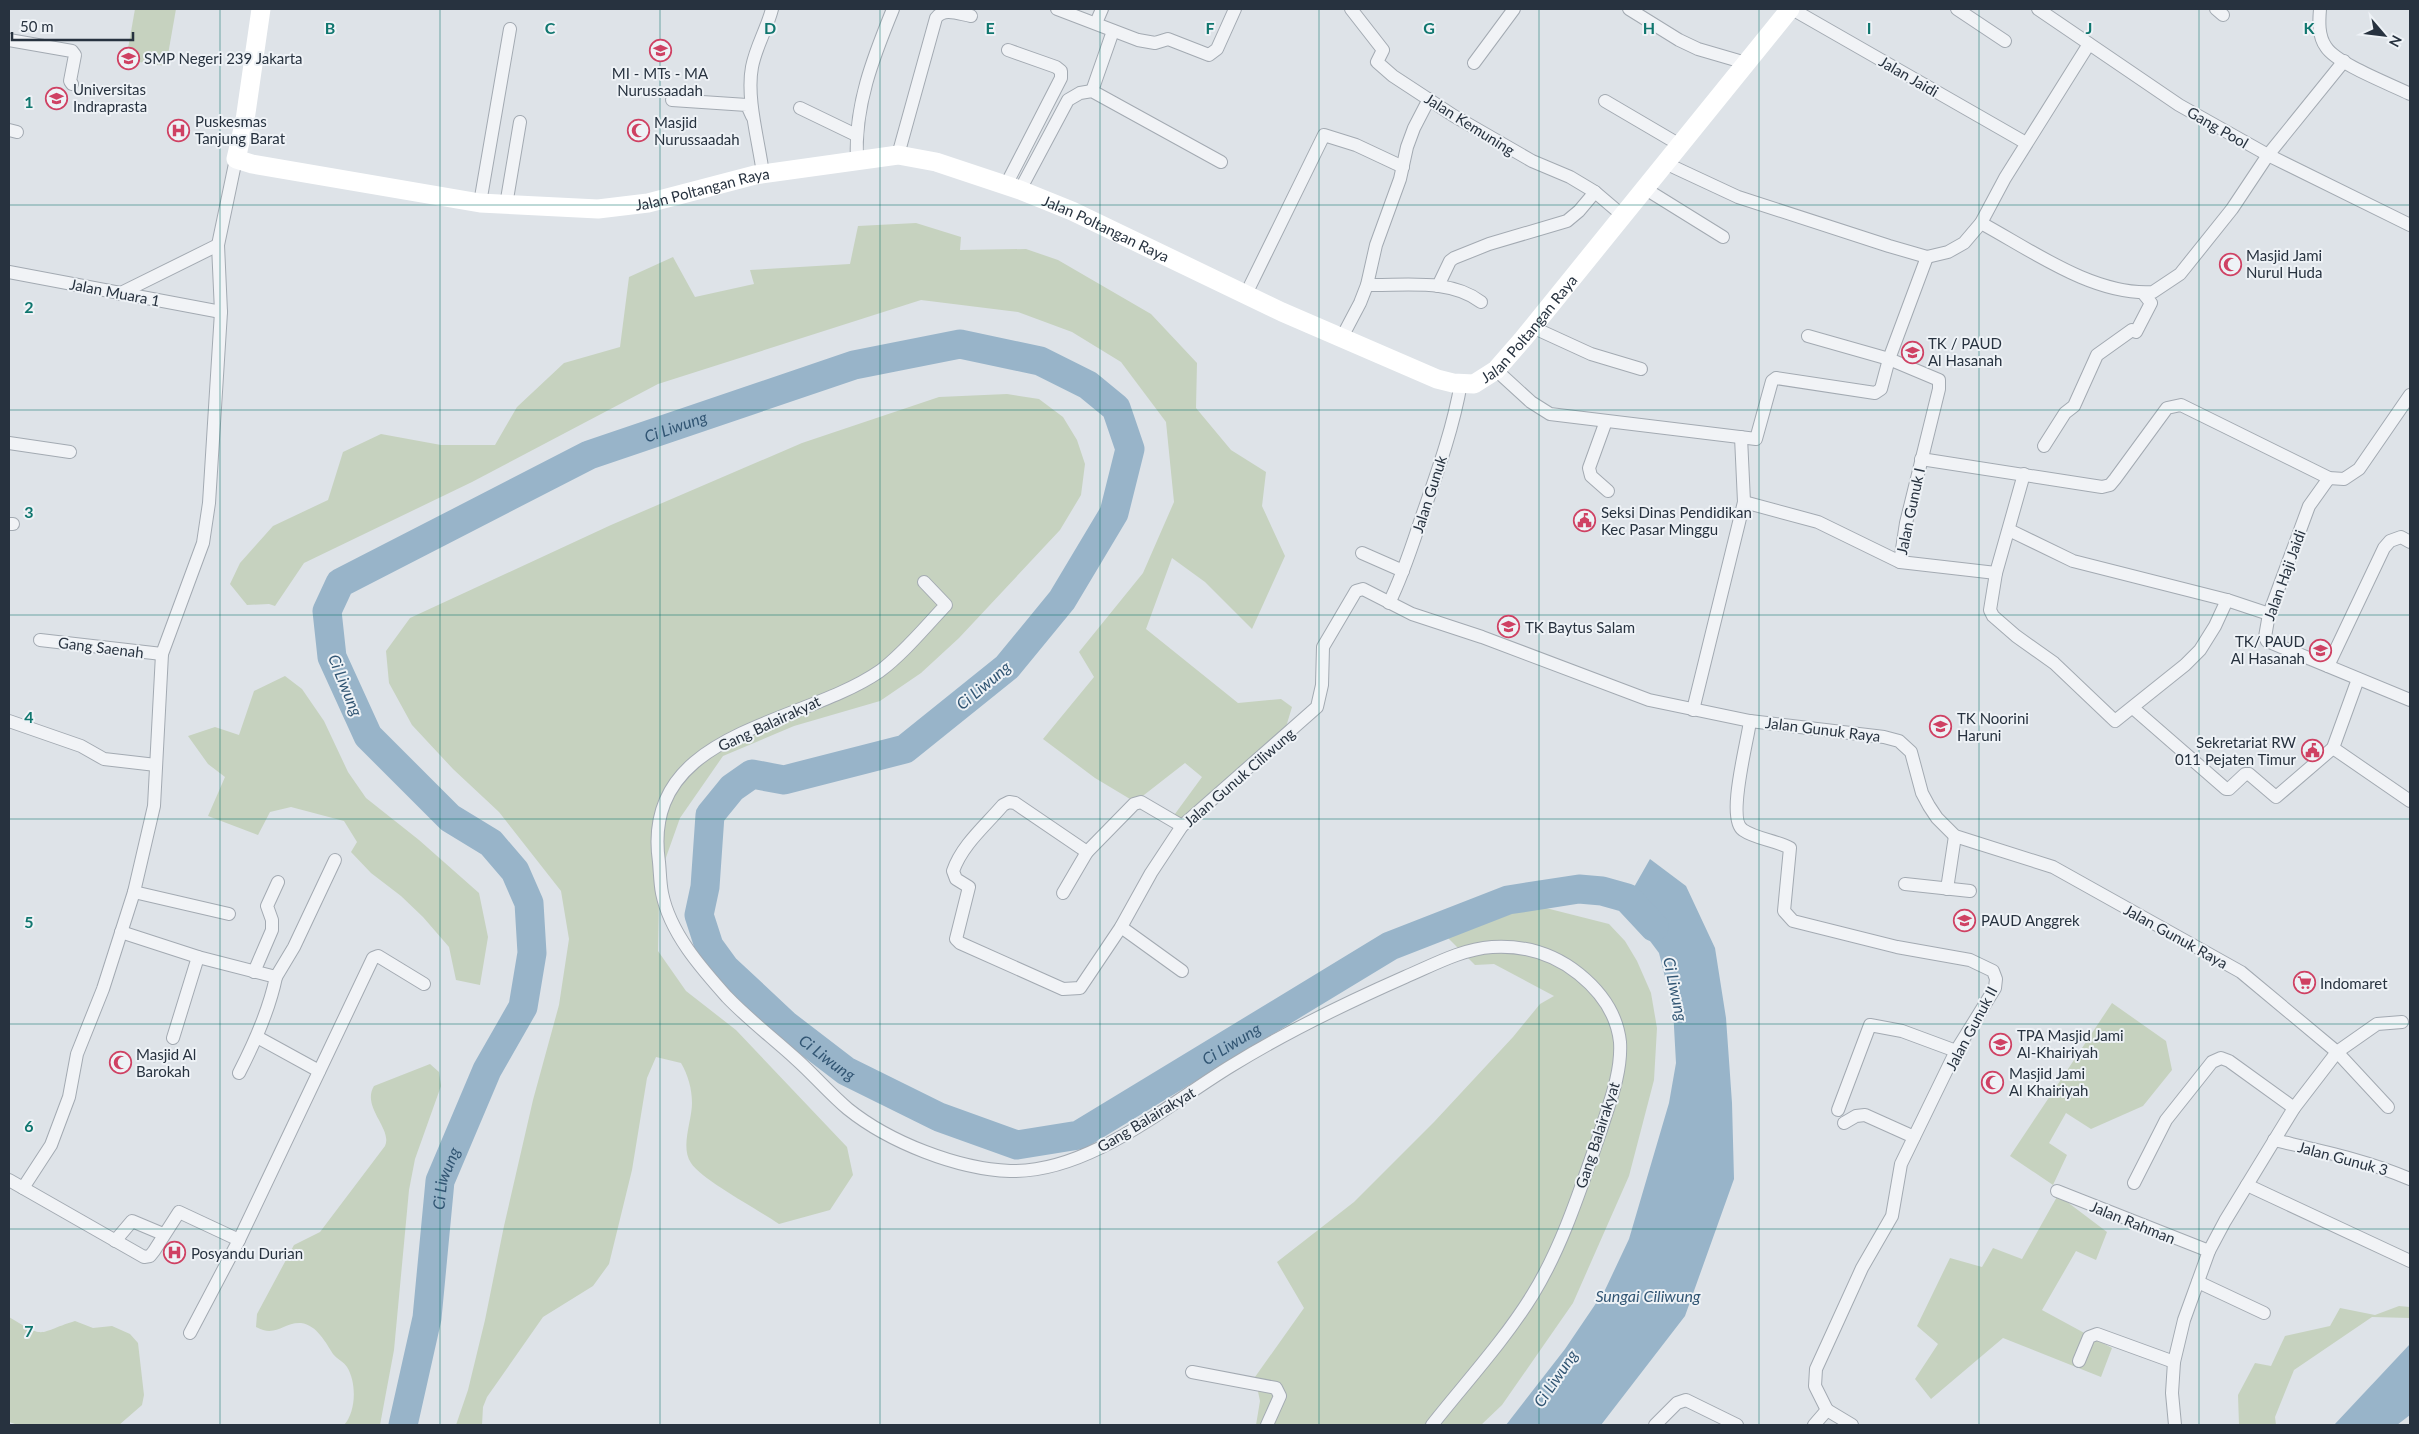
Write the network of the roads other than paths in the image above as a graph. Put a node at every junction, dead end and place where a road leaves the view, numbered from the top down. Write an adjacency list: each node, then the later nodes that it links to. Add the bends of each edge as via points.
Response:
1 (261, 9): 38 (street)
2 (772, 9): 43 (street, via 752,68)
3 (894, 9): 33 (street, via 866,80)
4 (1057, 9): 15 (street)
5 (1102, 9): 15 (street)
6 (1235, 9): 17 (street, via 1217,48 1209,55 1168,39 1155,42 1138,40)
7 (1351, 9): 28 (street, Jalan Kemuning, via 1383,50 1378,64)
8 (1514, 9): 23 (street)
9 (1629, 9): 24 (street, via 1698,49)
10 (1791, 9): 24 (street, Jalan Poltangan Raya); 34 (street, Jalan Jaidi)
11 (1957, 9): 19 (street)
12 (2038, 9): 20 (street, Gang Pool)
13 (2320, 9): 22 (street, via 2319,21 2325,46 2331,54)
14 (971, 16): 36 (street, via 945,11 936,18)
15 (1096, 23): 17 (street)
16 (510, 29): 47 (street)
17 (1113, 31): 26 (street)
18 (9, 40): 25 (street, via 72,51 75,55)
19 (2005, 41)
20 (2089, 44): 34 (street); 37 (street, Gang Pool, via 2179,105)
21 (1008, 50): 44 (street, via 1061,71 1061,78)
22 (2344, 61): 27 (street); 37 (street)
23 (1474, 63)
24 (1746, 63): 35 (street, Jalan Poltangan Raya)
25 (72, 84)
26 (1092, 91): 40 (street); 44 (street, via 1068,100)
27 (2410, 94)
28 (1429, 99): 42 (street, via 1414,128); 46 (street, Jalan Kemuning, via 1532,161)
29 (672, 100): 43 (street, via 747,105 752,113)
30 (1605, 101): 35 (street)
31 (800, 108): 33 (street)
32 (520, 122): 48 (street)
33 (856, 135): 39 (street)
34 (2026, 143): 50 (street)
35 (1680, 144): 41 (street, Jalan Poltangan Raya)
36 (898, 155): 39 (street, Jalan Poltangan Raya); 44 (street, Jalan Poltangan Raya, via 936,162)
37 (2268, 156): 51 (street, Gang Pool); 58 (street, via 2232,209 2180,274 2153,292)
38 (236, 159): 47 (street, Jalan Poltangan Raya); 53 (street)
39 (857, 160): 43 (street, Jalan Poltangan Raya)
40 (1221, 162)
41 (1665, 163): 45 (street, Jalan Poltangan Raya); 54 (street, via 1738,197)
42 (1403, 167): 56 (street, via 1376,245); 60 (street, via 1346,141 1324,135)
43 (759, 174): 48 (street, Jalan Poltangan Raya, via 628,206 598,209)
44 (1013, 188): 60 (street, Jalan Poltangan Raya, via 1072,211)
45 (1644, 188): 49 (street, Jalan Poltangan Raya); 52 (street)
46 (1595, 192): 49 (street, Jalan Kemuning); 57 (street, via 1567,221 1454,258)
47 (480, 203): 48 (street, Jalan Poltangan Raya)
48 (506, 205)
49 (1622, 216): 63 (street, Jalan Poltangan Raya)
50 (1981, 223): 54 (street, via 1957,248); 58 (street, via 2085,280)
51 (2410, 225)
52 (1723, 237)
53 (218, 246): 59 (street); 62 (street)
54 (1927, 256): 66 (street)
55 (9, 272): 59 (street, Jalan Muara 1)
56 (1367, 285): 57 (street); 65 (street)
57 (1438, 286): 61 (street, via 1468,292)
58 (2143, 293): 74 (street, via 2151,303 2136,332 2132,330 2098,355 2074,406 2065,412)
59 (119, 294): 62 (street, Jalan Muara 1)
60 (1246, 294): 65 (street, Jalan Poltangan Raya)
61 (1481, 302)
62 (221, 312): 92 (street, via 212,465 203,543)
63 (1532, 327): 67 (street, Jalan Poltangan Raya); 68 (street, via 1591,354)
64 (1808, 336): 66 (street)
65 (1341, 339): 69 (street, Jalan Poltangan Raya, via 1437,379)
66 (1889, 359): 72 (street, via 1883,386 1875,393 1776,378 1772,381 1757,438); 76 (street, Jalan Gunuk I, via 1939,380)
67 (1496, 370): 69 (street, Jalan Poltangan Raya, via 1474,384); 71 (street, via 1541,410)
68 (1641, 370)
69 (1461, 383): 85 (street, Jalan Gunuk, via 1434,483)
70 (2410, 395): 78 (street, via 2359,469 2344,479)
71 (1606, 421): 72 (street); 79 (street, via 1589,468 1591,476)
72 (1741, 437): 80 (street)
73 (9, 443): 75 (street)
74 (2044, 446)
75 (70, 452)
76 (1921, 459): 77 (street); 84 (street, Jalan Gunuk I)
77 (2024, 474): 78 (street, via 2102,487 2110,485 2167,408 2181,404); 81 (street)
78 (2329, 478): 90 (street, Jalan Haji Jaidi, via 2309,506)
79 (1608, 490)
80 (1744, 502): 84 (street, Jalan Gunuk I, via 1818,522); 97 (street)
81 (2009, 530): 86 (street); 88 (street, via 2073,561)
82 (2410, 542): 93 (street, via 2401,537 2390,541 2384,548)
83 (1362, 553): 85 (street)
84 (1900, 562): 86 (street)
85 (1403, 571): 89 (street, Jalan Gunuk)
86 (1996, 573): 96 (street, via 1990,610 2001,624 2054,663 2110,718 2119,720)
87 (924, 582): 153 (street, Gang Balairakyat, via 946,605 883,668 855,684 726,740 689,764 681,774 663,809 657,828 656,848 662,892 680,935 703,970 734,1005 848,1109 900,1139 941,1157 984,1168 1014,1171 1054,1164 1100,1148 1232,1065 1308,1023 1453,956 1493,947 1523,948 1541,952 1566,964 1600,993 1617,1029 1620,1053 1613,1093 1563,1235 1536,1290)
88 (2227, 600): 90 (street); 96 (street, via 2200,650)
89 (1389, 603): 97 (street, Jalan Gunuk Raya, via 1612,688); 103 (street, Jalan Gunuk Ciliwung, via 1363,589 1356,591 1323,647 1318,708)
90 (2269, 614): 93 (street, Jalan Haji Jaidi, via 2264,631 2267,641)
91 (40, 640): 92 (street, Gang Saenah)
92 (162, 654): 101 (street)
93 (2328, 666): 94 (street, Jalan Haji Jaidi)
94 (2358, 679): 95 (street, Jalan Haji Jaidi); 100 (street)
95 (2410, 700)
96 (2133, 708): 100 (street, via 2223,788 2230,789 2245,774 2250,774 2276,797)
97 (1693, 710): 98 (street, Jalan Gunuk Raya)
98 (1750, 721): 104 (street, Jalan Gunuk Raya, via 1889,737 1899,741 1911,752 1922,793 1929,806); 124 (street, Jalan Gunuk II, via 1735,804 1736,819 1742,830 1790,848 1786,915 1793,921 1897,947 1970,960 1995,974 1995,988)
99 (9, 722): 101 (street, via 81,746 104,759)
100 (2333, 748): 102 (street)
101 (156, 765): 111 (street, via 154,806)
102 (2410, 801)
103 (1182, 826): 105 (street, via 1141,802 1137,803); 114 (street, Jalan Gunuk Ciliwung)
104 (1955, 836): 109 (street); 125 (street, Jalan Gunuk Raya, via 2053,867 2211,954 2241,972)
105 (1087, 852): 112 (street); 114 (street, Jalan Gunuk Ciliwung, via 1015,803 1003,805 968,844 952,871 954,877 969,887 956,939 1063,989 1072,990 1080,988)
106 (335, 860): 119 (street, via 294,947)
107 (278, 882): 118 (street, via 267,906 272,930)
108 (1905, 884): 109 (street)
109 (1947, 889): 110 (street)
110 (1970, 891)
111 (134, 892): 113 (street); 115 (street)
112 (1063, 893)
113 (228, 914)
114 (1121, 927): 117 (street)
115 (121, 932): 116 (street); 138 (street, via 77,1054 69,1097 51,1145)
116 (198, 958): 118 (street); 123 (street)
117 (1182, 971)
118 (254, 972): 119 (street)
119 (276, 976): 122 (street)
120 (424, 984): 126 (street, via 376,955)
121 (2402, 1022): 125 (street, via 2377,1024)
122 (257, 1037): 126 (street); 127 (street)
123 (172, 1038)
124 (1956, 1051): 130 (street, via 1902,1031 1870,1025); 132 (street, Jalan Gunuk II)
125 (2337, 1052): 128 (street, Jalan Gunuk Raya); 129 (street)
126 (319, 1072): 141 (street)
127 (239, 1073)
128 (2388, 1107)
129 (2294, 1108): 133 (street); 136 (street, via 2229,1061 2221,1058 2212,1062 2166,1120)
130 (1838, 1110)
131 (1844, 1123): 132 (street, via 1865,1115)
132 (1914, 1137): 151 (street, Jalan Gunuk II, via 1901,1164 1892,1216 1844,1304 1816,1369 1816,1386)
133 (2274, 1140): 134 (street, Jalan Gunuk 3, via 2351,1158); 137 (street)
134 (2410, 1179)
135 (9, 1180): 138 (street)
136 (2134, 1183)
137 (2247, 1185): 143 (street); 144 (street)
138 (22, 1188): 142 (street)
139 (2057, 1191): 143 (street, Jalan Rahman)
140 (163, 1234): 141 (street, via 179,1212); 142 (street, via 132,1221); 142 (street, via 150,1256 144,1257)
141 (239, 1240): 147 (street)
142 (115, 1241)
143 (2209, 1251): 145 (street)
144 (2410, 1261)
145 (2198, 1282): 146 (street); 149 (street)
146 (2264, 1313)
147 (190, 1332)
148 (2079, 1361): 149 (street, via 2089,1337 2097,1334)
149 (2174, 1362): 158 (street)
150 (1192, 1372): 152 (street, via 1276,1388 1280,1396)
151 (1827, 1410): 156 (street); 157 (street)
152 (1267, 1425)
153 (1432, 1425)
154 (1654, 1425): 155 (street, via 1677,1403 1686,1400)
155 (1737, 1425)
156 (1814, 1425)
157 (1852, 1425)
158 (2175, 1425)

